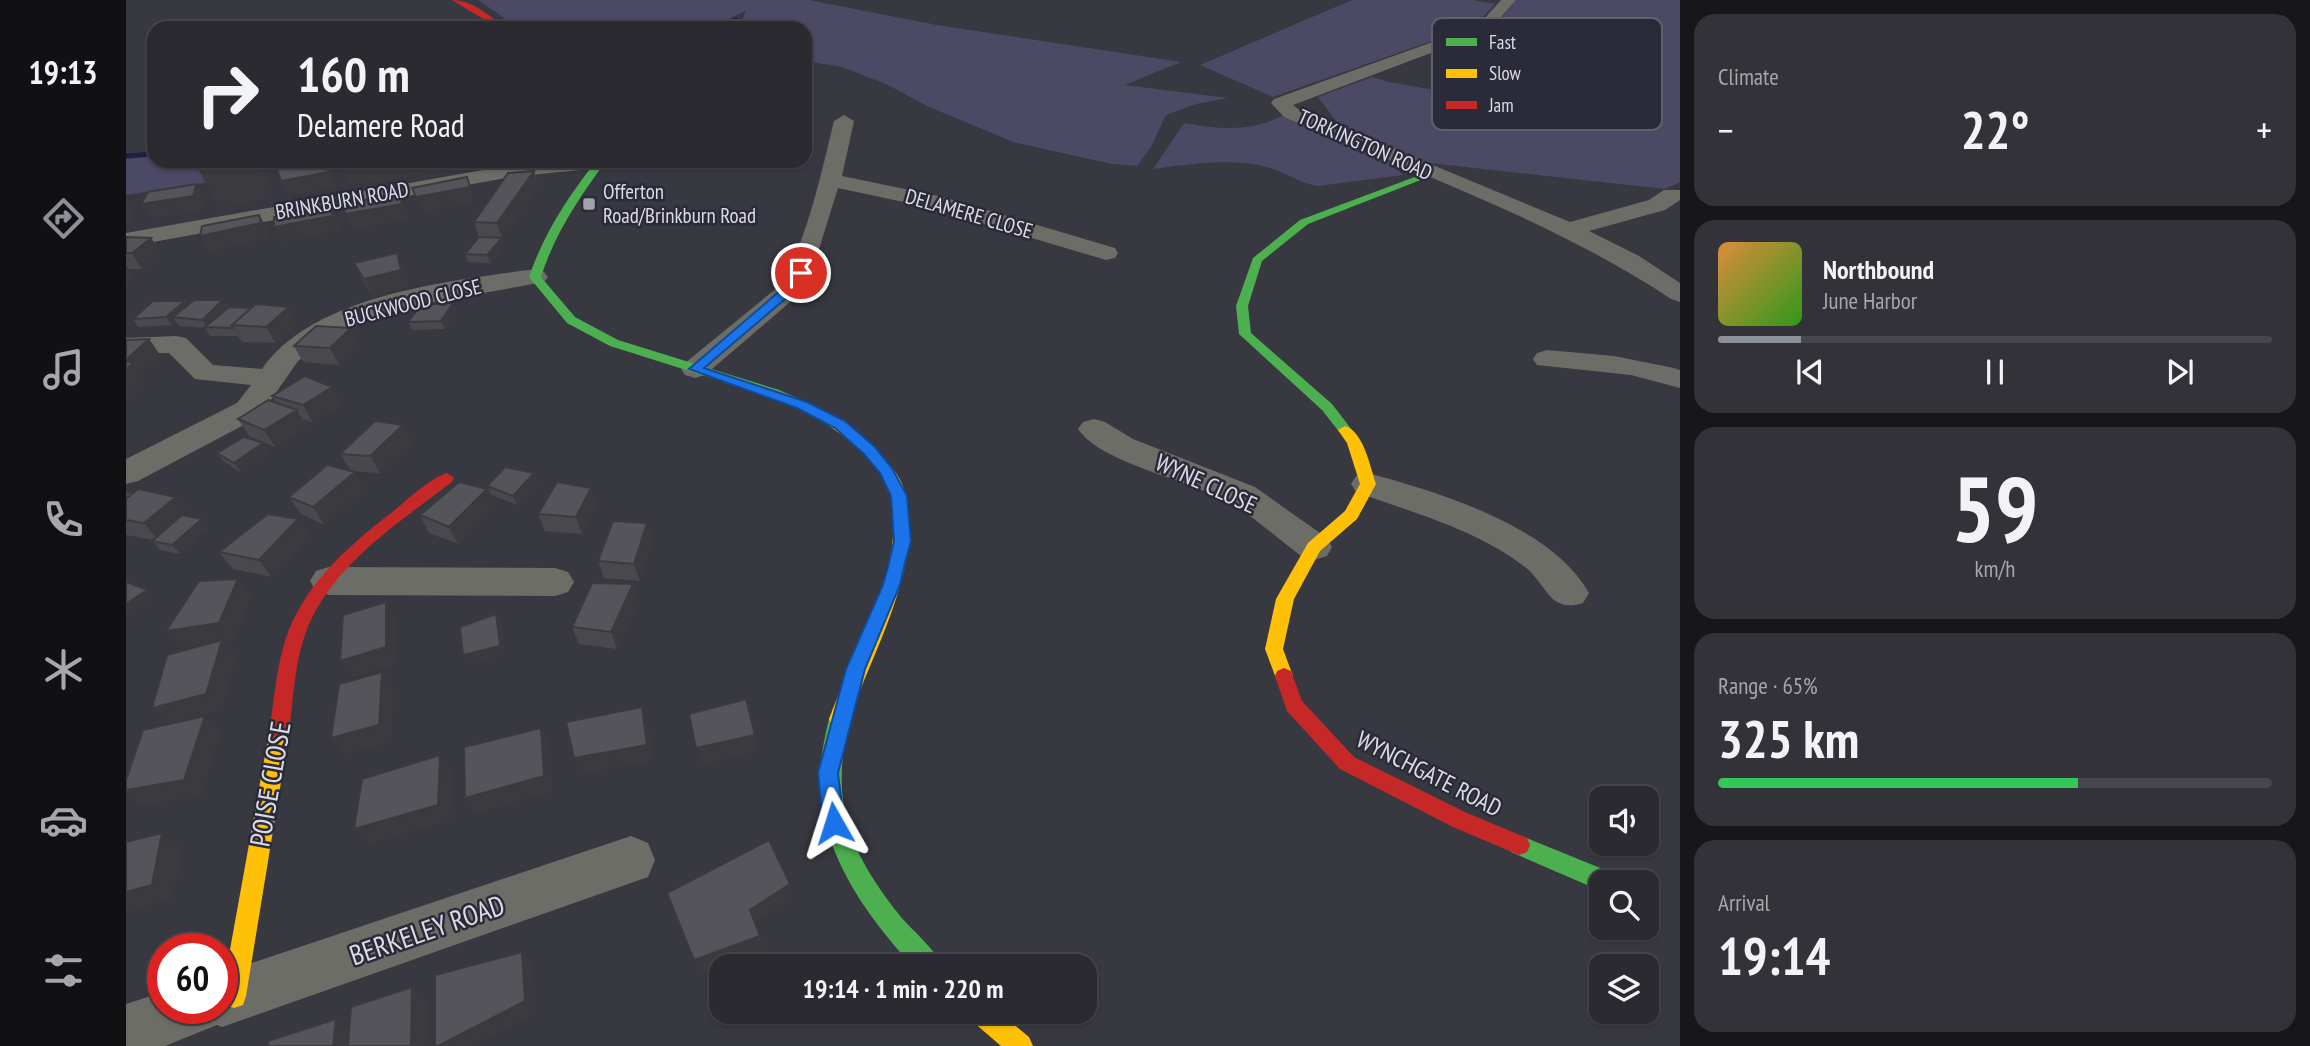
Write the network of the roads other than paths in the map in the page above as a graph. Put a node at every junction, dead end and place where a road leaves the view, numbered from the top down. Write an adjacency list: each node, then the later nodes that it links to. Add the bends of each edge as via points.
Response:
1 (455, 0): 4 (street)
2 (1510, 0): 3 (street, TORKINGTON ROAD)
3 (1493, 18)
4 (492, 21)
5 (1432, 47): 9 (street, TORKINGTON ROAD, via 1280,103 1291,113)
6 (844, 121): 10 (street)
7 (538, 168): 13 (street, BRINKBURN ROAD)
8 (596, 168): 15 (street, via 555,223)
9 (1430, 174): 12 (street, TORKINGTON ROAD); 25 (street, via 1304,222 1257,260 1242,306 1245,334 1327,407 1354,442)
10 (830, 180): 14 (street, DELAMERE CLOSE, via 873,187); 19 (street, via 801,273 787,292)
11 (1670, 204): 12 (street)
12 (1568, 230): 16 (street, TORKINGTON ROAD, via 1630,261)
13 (126, 240)
14 (1106, 253)
15 (535, 278): 19 (street, via 552,303 575,324); 20 (street, BUCKWOOD CLOSE, via 455,290 364,312 307,340)
16 (1680, 294)
17 (129, 346): 20 (street, via 176,344 205,373)
18 (1547, 359): 21 (street, via 1605,362)
19 (695, 369): 33 (street, via 802,405 840,424 887,471 899,496 902,541 897,563 855,669 828,773 834,823 855,874)
20 (268, 377): 23 (street, BUCKWOOD CLOSE, via 261,397 248,410)
21 (1680, 379)
22 (1094, 429): 26 (street, WYNE CLOSE, via 1122,446 1243,495)
23 (126, 473)
24 (447, 478): 27 (street, POISE CLOSE, via 354,550)
25 (1368, 484): 26 (street, WYNCHGATE ROAD, via 1351,515); 29 (street, via 1481,524 1539,558)
26 (1314, 547): 31 (street, WYNCHGATE ROAD, via 1285,598 1274,649 1294,705 1347,763 1460,820)
27 (329, 581): 28 (street); 32 (street, POISE CLOSE, via 295,636)
28 (555, 582)
29 (1570, 593)
30 (631, 860): 34 (street, BERKELEY ROAD)
31 (1589, 874)
32 (232, 933)
33 (916, 954)
34 (238, 994)
35 (150, 1024): 37 (street, BERKELEY ROAD)
36 (995, 1024): 38 (street)
37 (126, 1032)
38 (1020, 1046)

